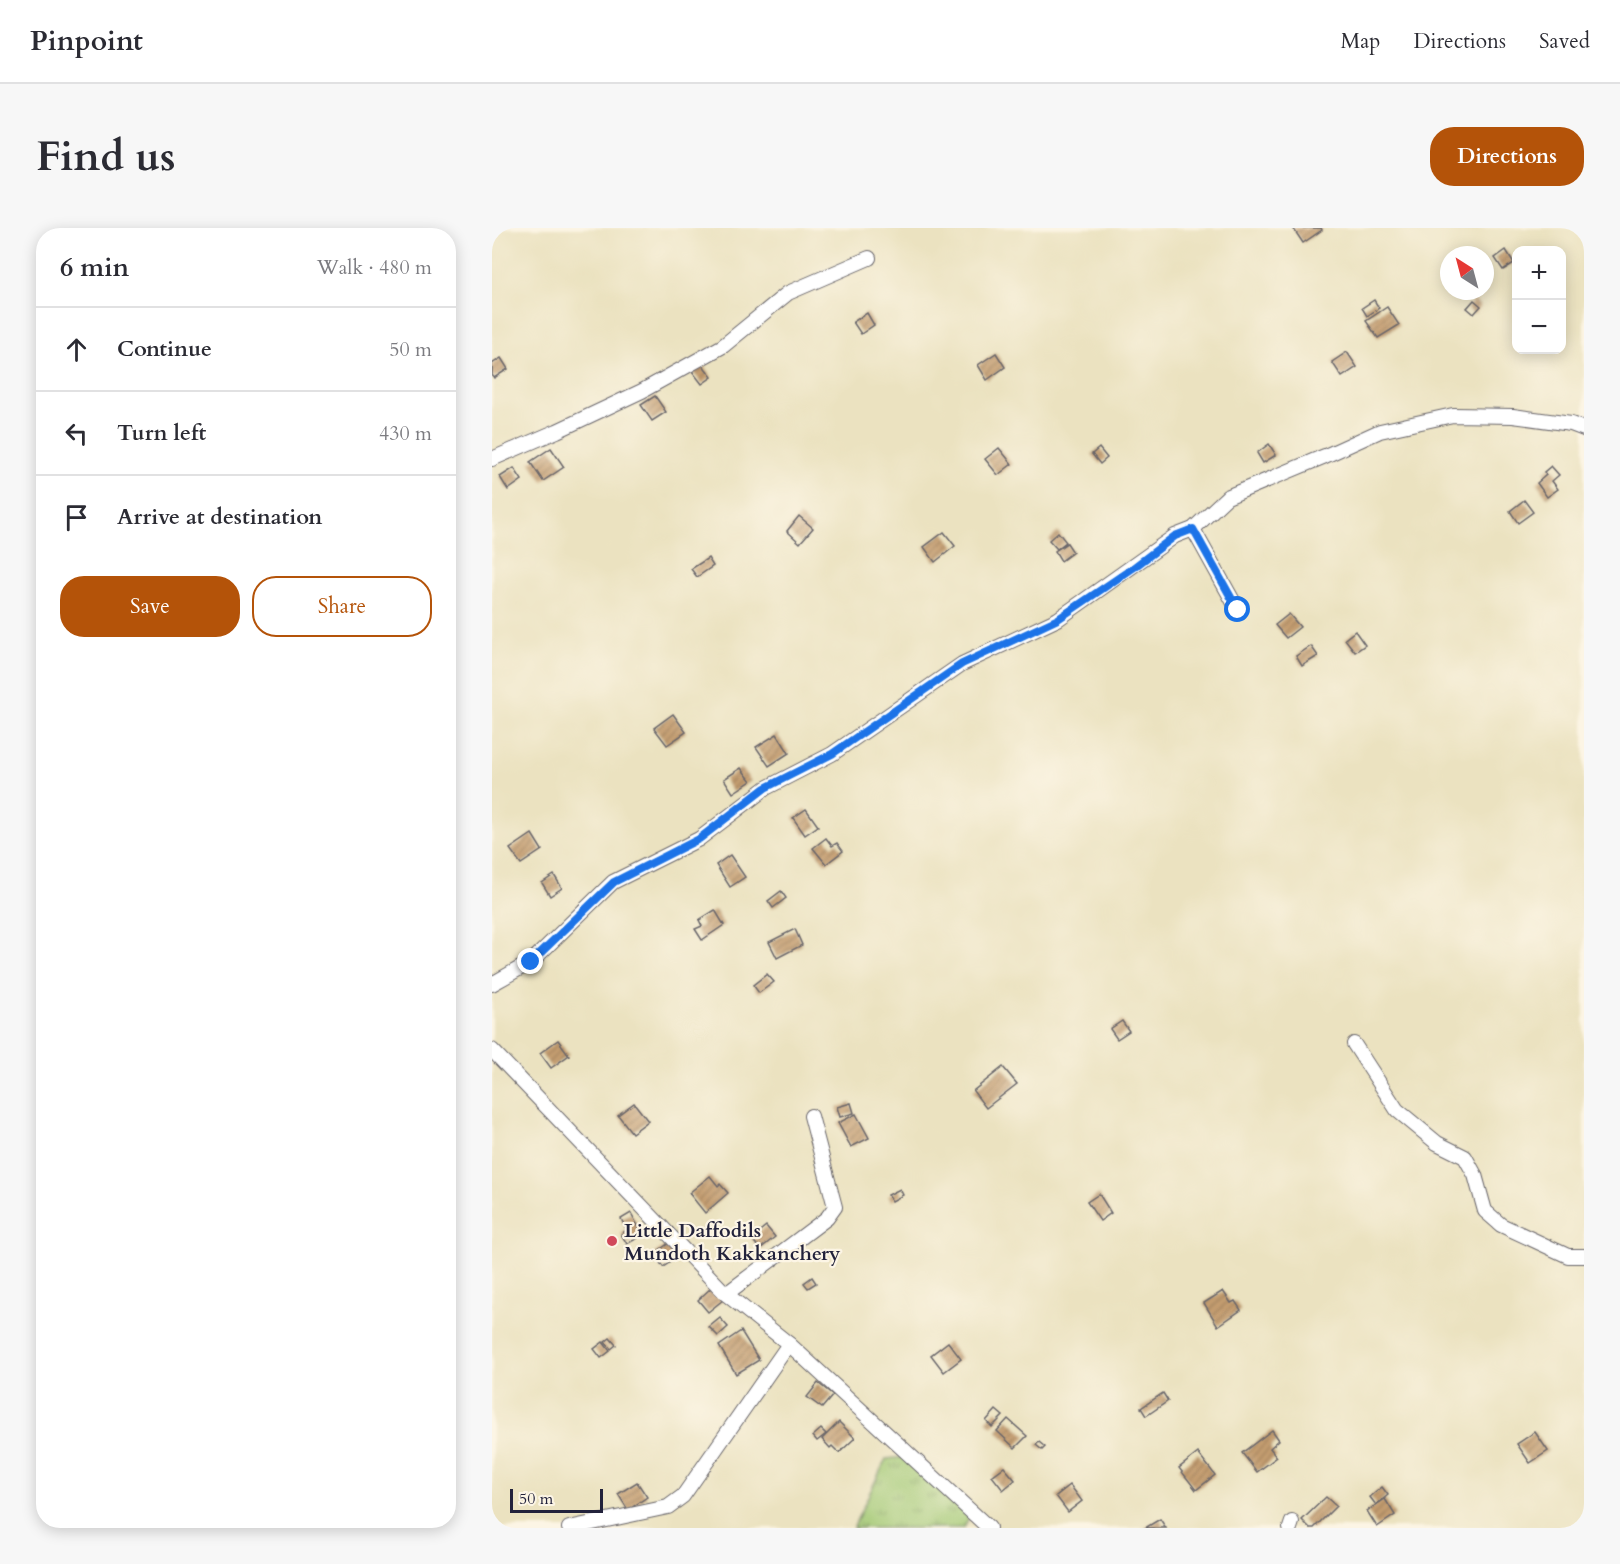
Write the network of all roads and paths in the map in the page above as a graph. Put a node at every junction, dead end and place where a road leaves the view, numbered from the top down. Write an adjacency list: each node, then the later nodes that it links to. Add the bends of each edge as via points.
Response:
1 (869, 258): 3 (street, via 788,293 723,346 642,391)
2 (1584, 429): 4 (street, via 1513,416 1453,415 1380,431 1227,497)
3 (492, 459)
4 (1193, 529): 5 (street); 6 (street, via 1175,536 1058,619 962,664 832,754 765,788 699,839 614,882 531,962)
5 (1238, 610)
6 (492, 984)
7 (1354, 1044): 10 (street, via 1397,1110 1437,1143 1465,1157 1475,1175 1485,1211 1501,1225 1568,1256)
8 (492, 1050): 11 (street)
9 (811, 1116): 11 (street, via 835,1207 827,1218)
10 (1584, 1256)
11 (726, 1294): 12 (street)
12 (789, 1344): 13 (street, via 683,1496 668,1507); 14 (street)
13 (569, 1528)
14 (989, 1528)

